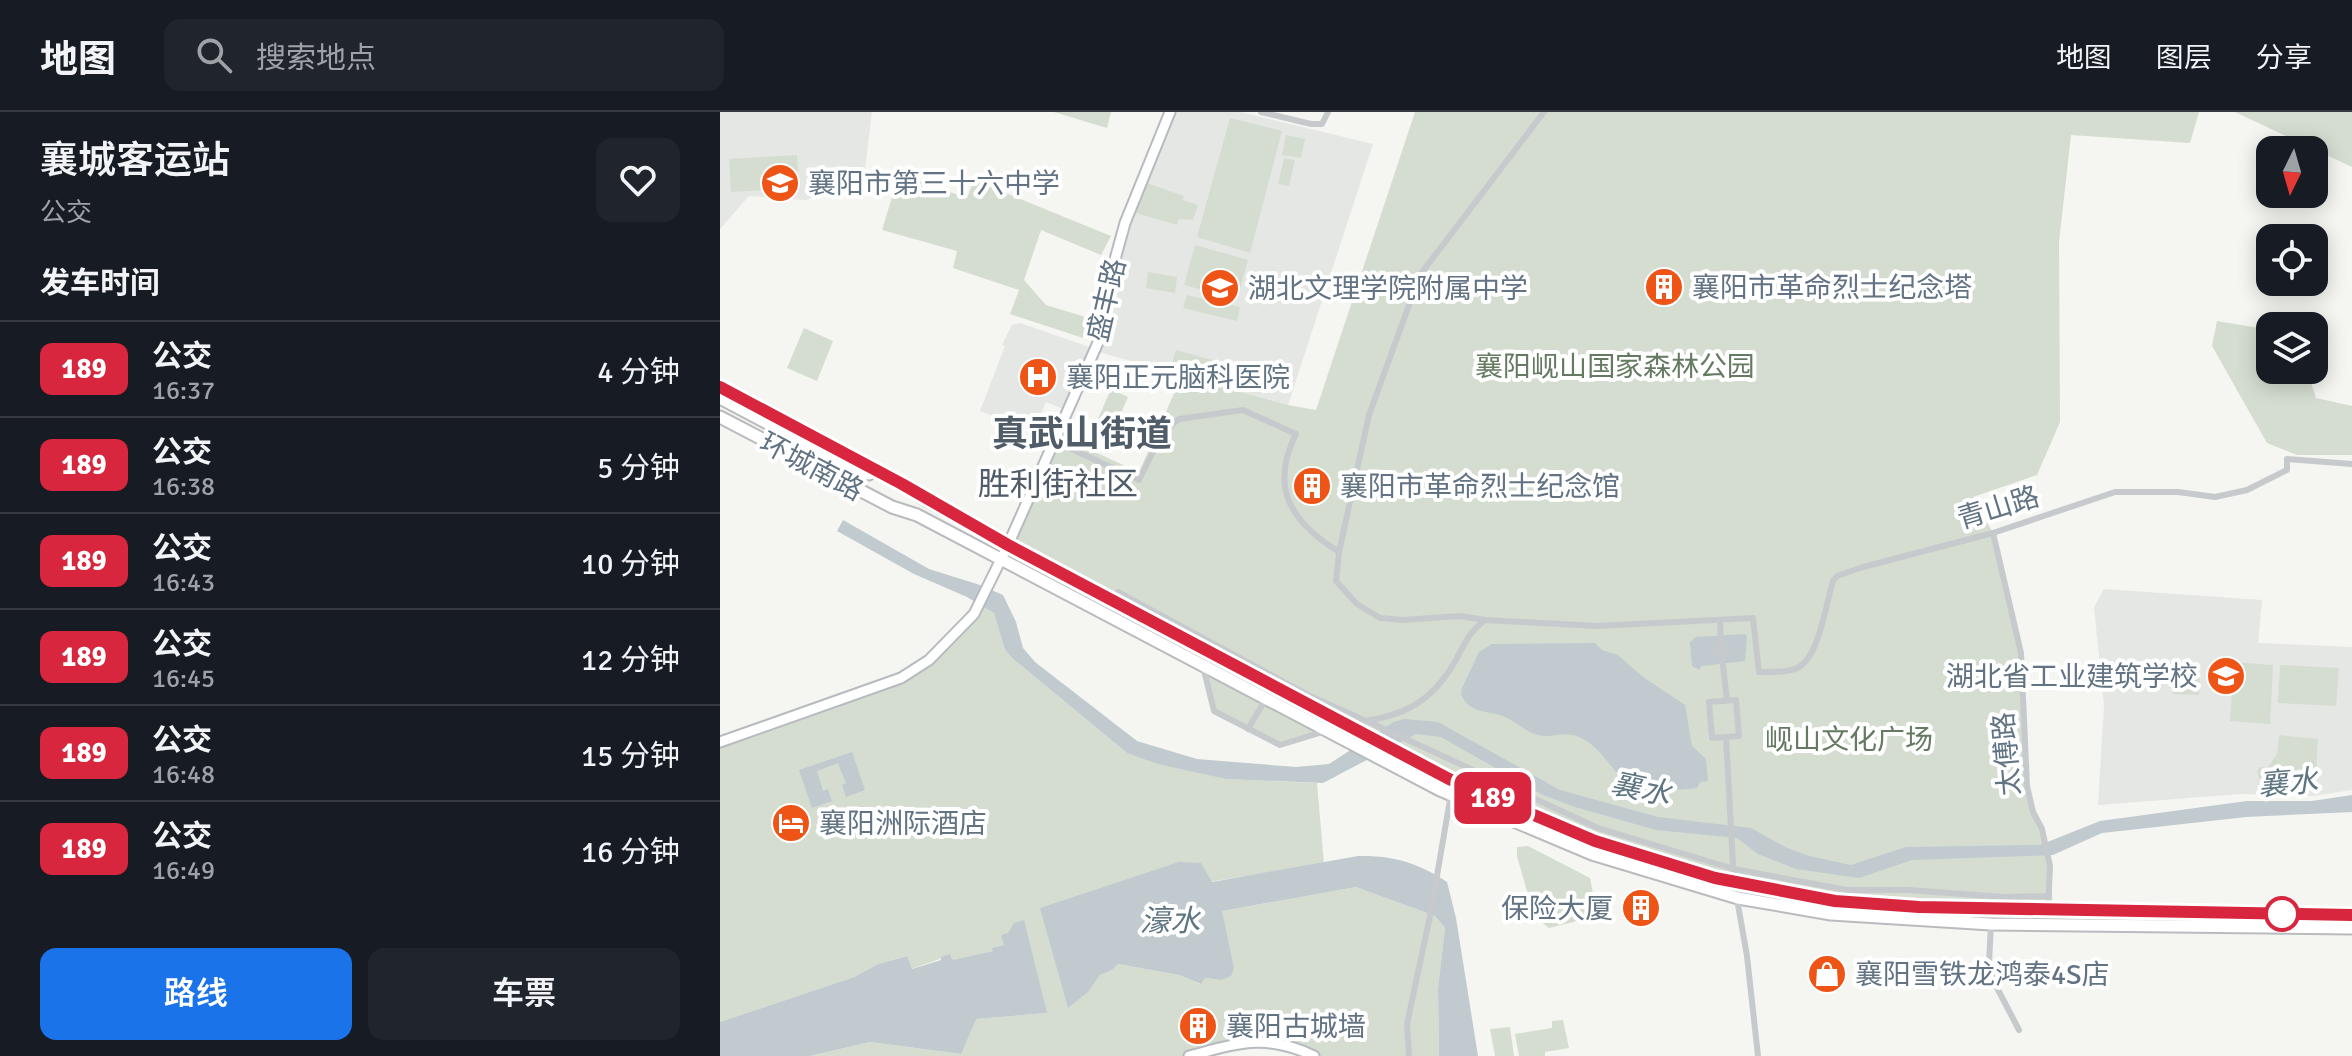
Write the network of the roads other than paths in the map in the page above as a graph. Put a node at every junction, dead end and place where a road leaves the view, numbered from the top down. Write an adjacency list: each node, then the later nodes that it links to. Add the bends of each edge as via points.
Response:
1 (1170, 112): 9 (street, 盛丰路, via 1125,223 1100,338)
2 (1261, 112): 3 (street, via 1311,124 1322,124)
3 (1328, 112)
4 (1544, 112): 16 (street, via 1420,275 1369,415)
5 (720, 387): 12 (highway, 环城南路)
6 (720, 398): 11 (highway)
7 (720, 409): 11 (highway)
8 (720, 417): 13 (highway, 环城南路)
9 (1054, 441): 15 (street, 盛丰路); 16 (street, via 1139,480 1163,432 1179,419 1243,410 1296,434 1283,470 1289,503 1299,521)
10 (2352, 464): 14 (street, 青山路, via 2287,459 2287,470 2247,490 2215,497 2115,492)
11 (836, 465): 12 (highway); 13 (highway)
12 (926, 500): 15 (highway, 环城南路)
13 (917, 515): 17 (highway, 环城南路)
14 (1993, 533): 20 (street, 青山路, via 1837,576 1811,658 1797,668 1759,672 1753,618); 32 (street, 太傅路, via 2021,653 2027,786 2050,866)
15 (1008, 545): 17 (street, 盛丰路); 31 (highway, 环城南路, via 1449,779 1595,841)
16 (1339, 552): 19 (street, via 1336,581 1357,604 1380,618)
17 (1002, 558): 21 (highway, 环城南路); 28 (street, 盛丰路, via 974,614 901,678)
18 (1118, 592): 24 (street)
19 (1485, 620): 20 (street, via 1597,626); 24 (street, via 1469,633 1429,696 1410,709)
20 (1720, 620): 23 (street, via 1721,642 1728,650 1722,661)
21 (1202, 663): 22 (highway, 环城南路); 25 (street, via 1214,711)
22 (1267, 697): 25 (street); 26 (highway, 环城南路)
23 (1727, 700): 27 (street, via 1736,700 1739,736); 27 (street, via 1709,702 1712,738)
24 (1366, 721): 30 (street, via 1598,828)
25 (1248, 729): 26 (street, via 1280,745)
26 (1334, 732): 29 (highway, 环城南路)
27 (1726, 737): 30 (street)
28 (720, 742)
29 (1451, 794): 33 (highway, 环城南路, via 1592,854); 41 (street, via 1407,1024)
30 (1734, 869): 31 (street); 32 (street, via 1847,890)
31 (1734, 882): 33 (street); 34 (highway, 环城南路, via 1835,901)
32 (2049, 896): 34 (street, 太傅路)
33 (1738, 898): 36 (highway, 环城南路, via 1831,914); 42 (street)
34 (2048, 910): 35 (highway, 环城南路)
35 (2352, 915)
36 (1991, 924): 37 (highway, 环城南路); 38 (street, via 1993,980)
37 (2349, 929)
38 (2019, 1030)
39 (1189, 1056): 40 (street, via 1262,1040 1289,1044)
40 (1314, 1056)
41 (1409, 1056)
42 (1758, 1056)

